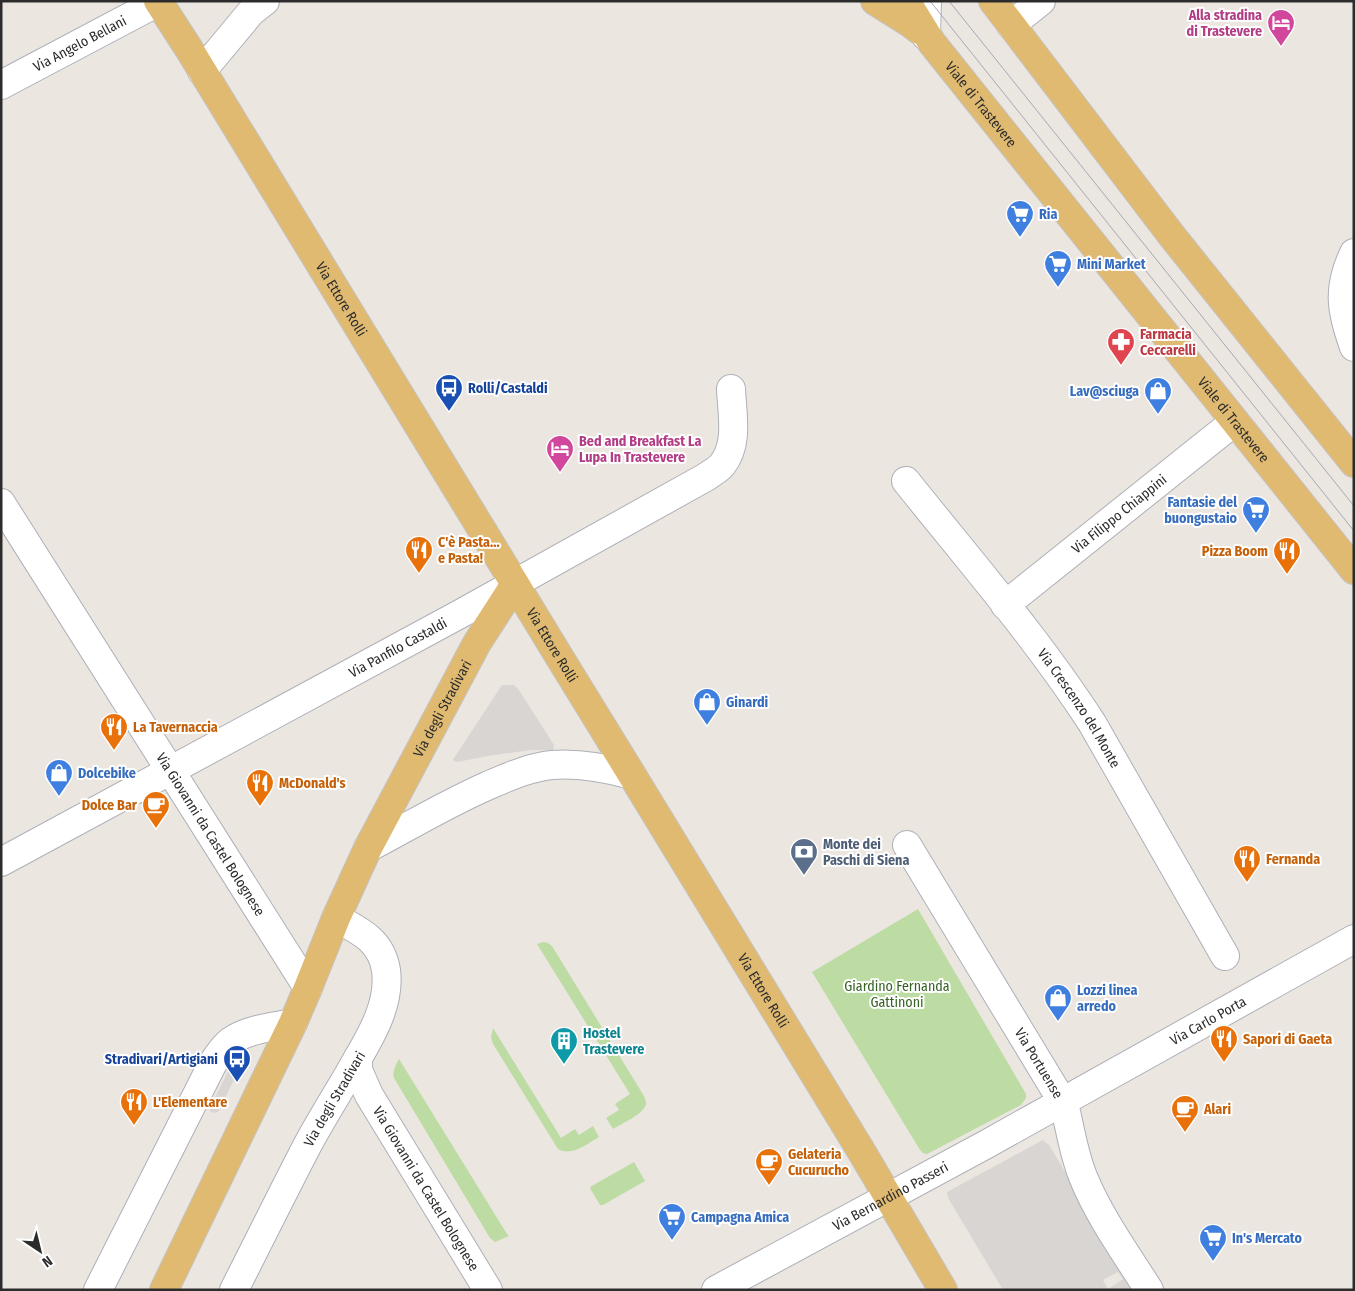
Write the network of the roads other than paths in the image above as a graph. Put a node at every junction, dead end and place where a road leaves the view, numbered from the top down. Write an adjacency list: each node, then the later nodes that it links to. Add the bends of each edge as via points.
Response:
1 (264, 1): 10 (street)
2 (875, 1): 9 (main road)
3 (906, 1): 9 (main road)
4 (927, 1): 9 (street)
5 (993, 1): 8 (main road)
6 (1041, 1): 8 (street)
7 (158, 2): 10 (main road, Via Ettore Rolli); 11 (street, Via Angelo Bellani)
8 (1011, 25): 16 (main road, via 1172,236)
9 (926, 36): 15 (main road, Viale di Trastevere)
10 (202, 71): 20 (main road, Via Ettore Rolli)
11 (1, 85)
12 (1354, 253): 13 (street, via 1348,264 1342,296)
13 (1354, 347)
14 (731, 389): 20 (street, Via Panfilo Castaldi, via 733,440 721,466)
15 (1234, 422): 19 (main road, Viale di Trastevere); 21 (street, Via Filippo Chiappini)
16 (1354, 463)
17 (906, 482): 21 (street, Via Crescenzo del Monte)
18 (1, 503): 22 (street, Via Giovanni da Castel Bolognese)
19 (1354, 570)
20 (515, 584): 22 (street, Via Panfilo Castaldi); 23 (main road, Via Ettore Rolli); 25 (main road, Via degli Stradivari, via 477,643)
21 (1005, 605): 29 (street, Via Crescenzo del Monte, via 1092,723)
22 (170, 770): 26 (street, Via Panfilo Castaldi); 30 (street, Via Giovanni da Castel Bolognese)
23 (632, 775): 25 (street, via 578,765 540,767 468,795); 34 (main road, Via Ettore Rolli)
24 (907, 845): 33 (street, Via Portuense)
25 (368, 848): 27 (main road, Via degli Stradivari)
26 (1, 862)
27 (336, 918): 30 (main road, Via degli Stradivari); 32 (street, Via degli Stradivari, via 371,939 386,970 383,1003 375,1027)
28 (1354, 939): 33 (street, Via Carlo Porta)
29 (1225, 956)
30 (308, 988): 31 (main road, Via degli Stradivari)
31 (293, 1023): 35 (street, via 239,1036 221,1050); 36 (main road, Via degli Stradivari)
32 (358, 1058): 37 (street, Via degli Stradivari, via 308,1143); 38 (street, Via Giovanni da Castel Bolognese, via 358,1070 369,1095)
33 (1062, 1101): 34 (street, Via Bernardino Passeri); 41 (street, Via Portuense, via 1076,1158 1089,1191)
34 (887, 1197): 39 (street, Via Bernardino Passeri); 40 (main road, Via Ettore Rolli)
35 (98, 1290)
36 (164, 1290)
37 (234, 1290)
38 (488, 1290)
39 (716, 1290)
40 (943, 1290)
41 (1149, 1290)

